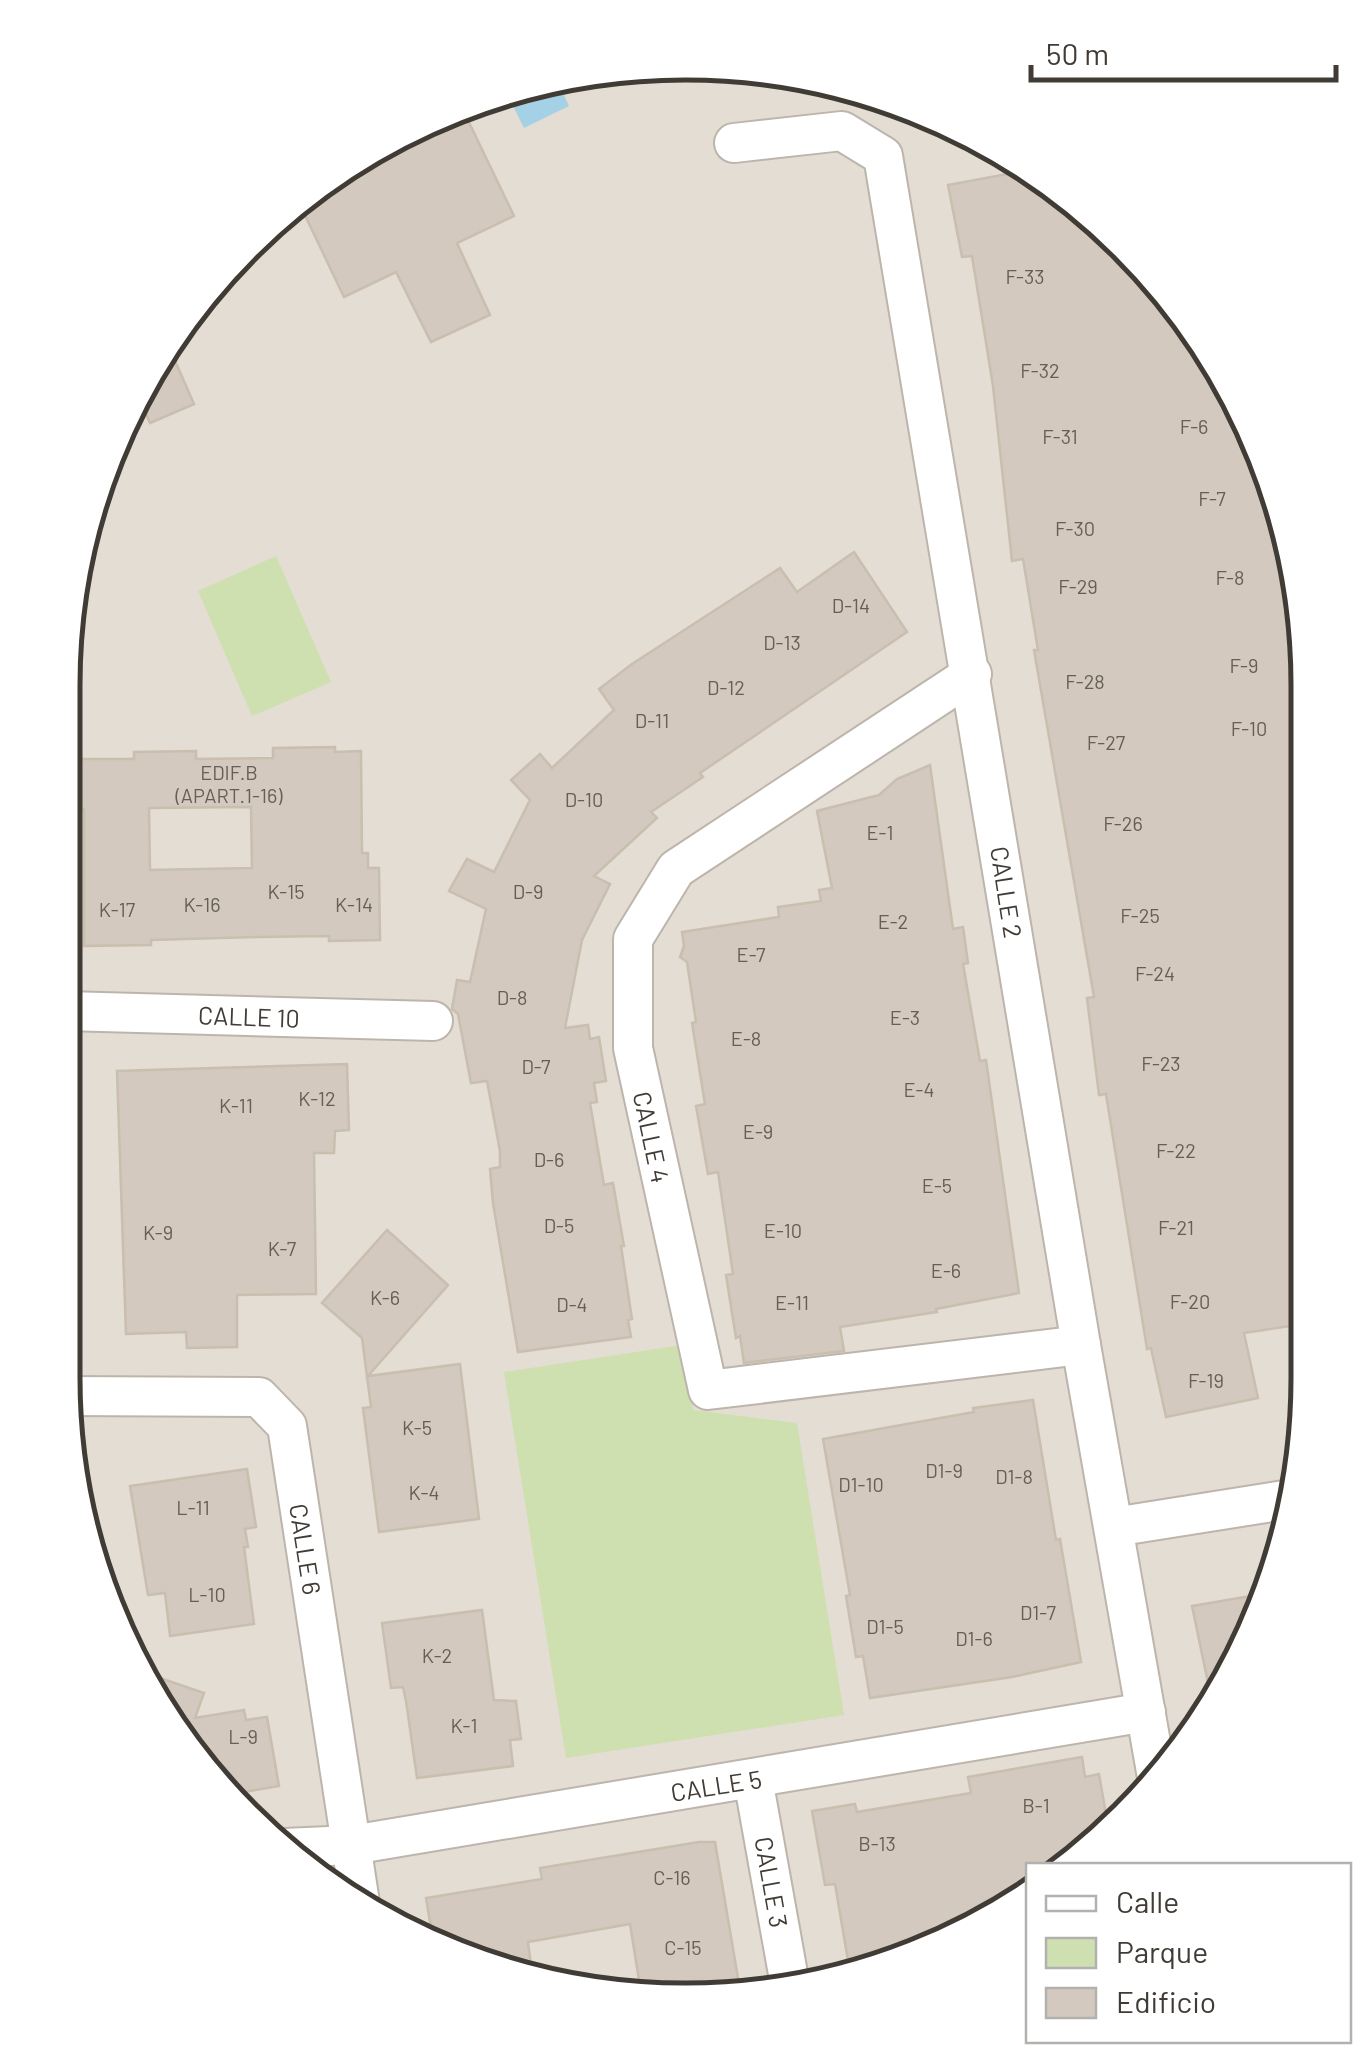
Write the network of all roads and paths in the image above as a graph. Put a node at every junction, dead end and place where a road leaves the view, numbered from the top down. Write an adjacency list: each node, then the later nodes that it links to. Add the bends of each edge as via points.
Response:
1 (734, 143): 2 (street, CALLE 2, via 842,131 883,156)
2 (972, 674): 5 (street, CALLE 2); 5 (street, CALLE 4, via 676,869 633,939 633,1048 708,1390)
3 (80, 1011): 4 (street, CALLE 10)
4 (433, 1022)
5 (1081, 1346): 8 (street, CALLE 2)
6 (80, 1396): 12 (street, CALLE 6, via 259,1397 287,1426)
7 (1278, 1501): 8 (street)
8 (1114, 1528): 9 (street, CALLE 2)
9 (1146, 1712): 10 (street, CALLE 2); 11 (street, CALLE 5)
10 (1154, 1761)
11 (753, 1779): 12 (street, CALLE 5); 15 (street, CALLE 3)
12 (352, 1845): 13 (street, CALLE 5); 14 (street, CALLE 6)
13 (304, 1847)
14 (358, 1886)
15 (788, 1974)

